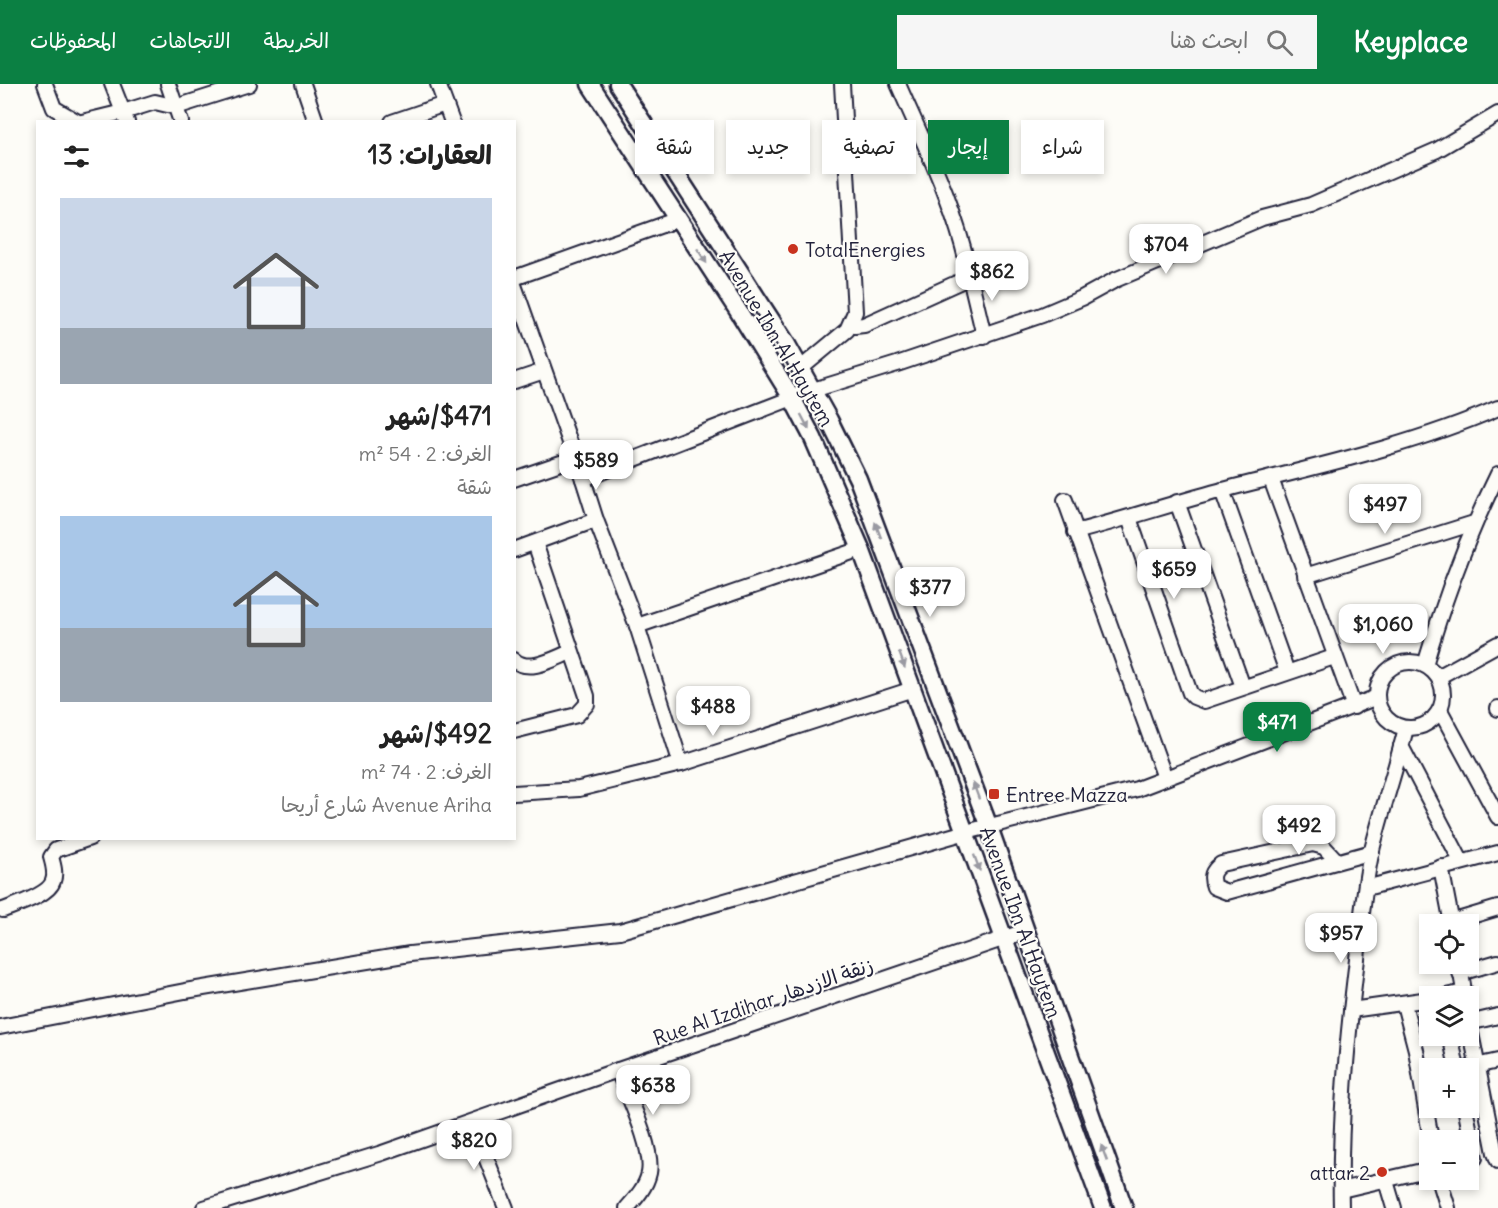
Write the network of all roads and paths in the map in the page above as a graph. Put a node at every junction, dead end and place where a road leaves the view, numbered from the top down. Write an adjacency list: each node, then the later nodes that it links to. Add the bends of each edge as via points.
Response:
1 (45, 84): 16 (street, via 54,108)
2 (112, 84): 15 (street)
3 (249, 84): 13 (street)
4 (303, 84): 19 (street)
5 (438, 84): 12 (street)
6 (590, 84): 22 (street, Avenue Ibn Al Haytem)
7 (618, 84): 28 (street, Avenue Ibn Al Haytem)
8 (842, 84): 26 (street, via 855,306)
9 (898, 84): 24 (street, via 941,183)
10 (171, 85): 11 (street); 13 (street)
11 (155, 102): 13 (street); 15 (street)
12 (446, 104): 20 (street); 21 (street)
13 (176, 107): 18 (street)
14 (1498, 114): 27 (street, via 1437,150 1311,205 1262,218 1115,279 1042,315)
15 (125, 117): 17 (street)
16 (76, 120)
17 (98, 120)
18 (180, 120)
19 (315, 120)
20 (398, 120)
21 (451, 120)
22 (679, 219): 23 (street); 32 (street, Avenue Ibn Al Haytem, one-way to 32)
23 (516, 277)
24 (970, 277): 26 (street, via 860,327); 27 (street)
25 (516, 293): 29 (street)
26 (850, 325): 28 (street)
27 (984, 336): 31 (street)
28 (801, 369): 31 (street, Avenue Ibn Al Haytem)
29 (544, 371): 30 (street); 34 (street)
30 (516, 380)
31 (813, 390): 32 (street); 70 (street, Avenue Ibn Al Haytem, one-way to 31, via 871,510)
32 (792, 398): 37 (street); 48 (street, Avenue Ibn Al Haytem, one-way to 48, via 818,447)
33 (1498, 408): 38 (street, via 1418,439)
34 (575, 458): 36 (street); 37 (street)
35 (1498, 474): 44 (street)
36 (516, 477)
37 (583, 479): 43 (street)
38 (1271, 479): 39 (street); 49 (street)
39 (1222, 490): 41 (street); 56 (street)
40 (1065, 500): 45 (street)
41 (1177, 502): 42 (street); 58 (street)
42 (1129, 518): 45 (street); 58 (street, via 1190,693 1204,701)
43 (596, 520): 46 (street); 50 (street)
44 (1474, 523): 49 (street); 55 (street)
45 (1074, 532): 67 (street)
46 (535, 543): 47 (street); 52 (street)
47 (516, 549)
48 (861, 549): 50 (street); 59 (street, Avenue Ibn Al Haytem, one-way to 59)
49 (1305, 576): 53 (street)
50 (637, 626): 66 (street)
51 (1498, 644): 57 (street)
52 (571, 652): 54 (street, via 531,666); 64 (street, via 587,704 577,715)
53 (1334, 657): 56 (street); 61 (street)
54 (516, 661)
55 (1425, 665): 57 (street); 60 (street, via 1396,665 1382,678)
56 (1287, 672): 58 (street)
57 (1438, 677): 62 (street, via 1443,699)
58 (1243, 687)
59 (913, 689): 66 (street); 71 (street, Avenue Ibn Al Haytem)
60 (1377, 697): 61 (street); 63 (street, via 1383,714)
61 (1354, 707): 67 (street)
62 (1440, 710): 63 (street, via 1426,724); 69 (street)
63 (1406, 728): 65 (street)
64 (516, 730)
65 (1401, 746): 73 (street); 76 (street)
66 (681, 764): 68 (street, via 579,789)
67 (1165, 778): 70 (street, via 1137,789)
68 (516, 790)
69 (1498, 817)
70 (989, 827): 71 (street); 83 (street, Avenue Ibn Al Haytem)
71 (966, 832): 84 (street, Avenue Ibn Al Haytem, one-way to 84); 92 (street, via 620,931 410,954)
72 (84, 840): 80 (street, via 56,850 51,857 53,881 48,889)
73 (1372, 852): 75 (street); 78 (street)
74 (1498, 853): 76 (street)
75 (1337, 861): 75 (street, via 1227,892 1214,887 1211,876 1221,864 1313,844 1324,846)
76 (1461, 861): 77 (street)
77 (1441, 867): 78 (street); 81 (street)
78 (1366, 888): 89 (street)
79 (1498, 908): 82 (street)
80 (3, 910)
81 (1449, 914)
82 (1479, 914)
83 (1026, 931): 84 (street, Rue Al Izdihar زنقة الازدهار); 110 (street, Avenue Ibn Al Haytem, one-way to 83)
84 (1004, 938): 96 (street, Rue Al Izdihar زنقة الازدهار); 109 (street, Avenue Ibn Al Haytem)
85 (1498, 962): 86 (street)
86 (1479, 965)
87 (1419, 1001): 88 (street)
88 (1404, 1004): 89 (street); 93 (street)
89 (1351, 1011): 104 (street)
90 (1498, 1016): 91 (street)
91 (1479, 1022)
92 (0, 1027)
93 (1419, 1059)
94 (1498, 1061): 95 (street)
95 (1479, 1065)
96 (618, 1070): 99 (street, Rue Al Izdihar زنقة الازدهار); 108 (street, via 646,1143 650,1172 644,1187)
97 (1479, 1083): 98 (street)
98 (1493, 1116): 100 (street)
99 (472, 1122): 106 (street, Rue Al Izdihar زنقة الازدهار); 107 (street)
100 (1496, 1157): 101 (street)
101 (1479, 1158)
102 (1419, 1172): 103 (street)
103 (1386, 1181): 104 (street); 112 (street)
104 (1341, 1190): 111 (street)
105 (1442, 1190): 113 (street)
106 (204, 1208)
107 (506, 1208)
108 (627, 1208)
109 (1103, 1208)
110 (1124, 1208)
111 (1341, 1208)
112 (1394, 1208)
113 (1448, 1208)

